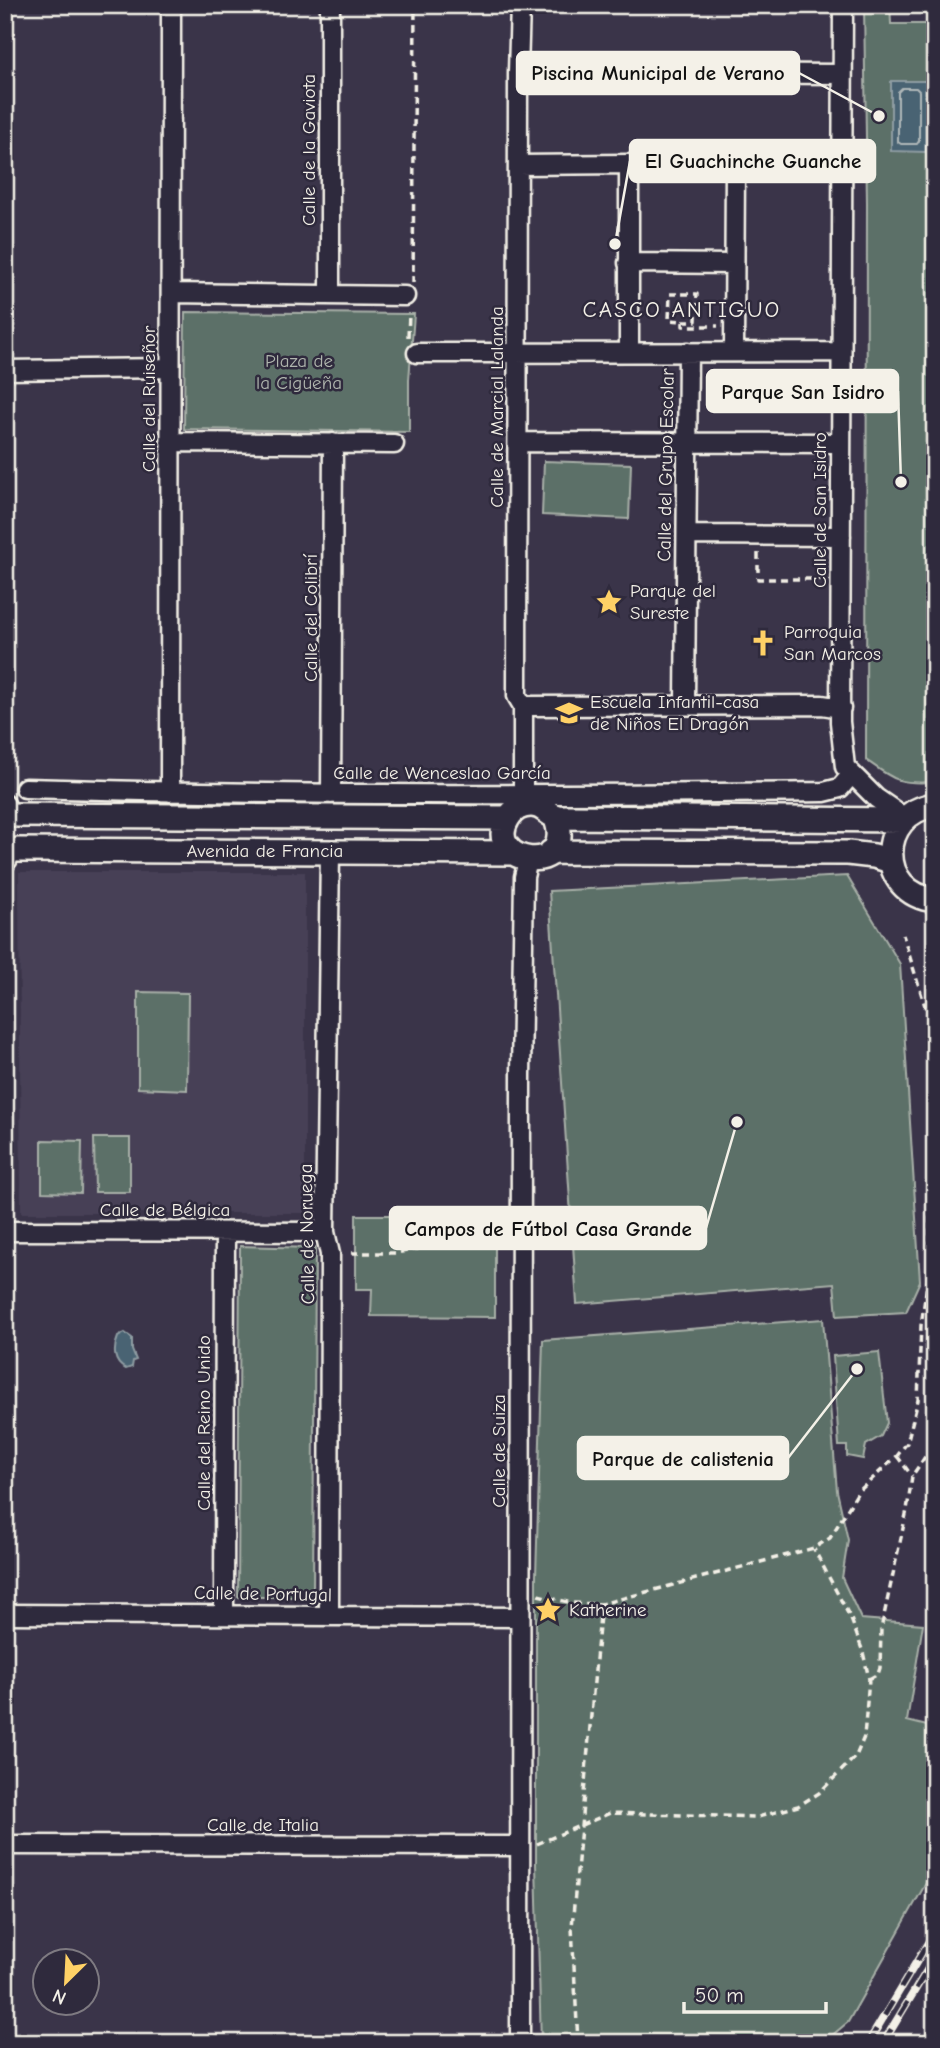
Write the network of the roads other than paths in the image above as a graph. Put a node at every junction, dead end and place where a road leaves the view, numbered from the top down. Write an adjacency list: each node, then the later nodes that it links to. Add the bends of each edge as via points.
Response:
1 (171, 5): 13 (street, Calle del Ruiseñor)
2 (330, 5): 14 (street, Calle de la Gaviota)
3 (520, 5): 5 (street, Calle de Marcial Lalanda)
4 (843, 5): 6 (street, Calle de San Isidro)
5 (518, 72): 6 (street); 8 (street, Calle de Marcial Lalanda)
6 (842, 74): 10 (street, Calle de San Isidro)
7 (629, 164): 8 (street); 9 (street); 11 (street)
8 (518, 165): 21 (street, Calle de Marcial Lalanda)
9 (735, 166): 10 (street); 12 (street)
10 (843, 167): 19 (street, Calle de San Isidro)
11 (628, 263): 12 (street); 16 (street)
12 (734, 264): 18 (street)
13 (171, 293): 14 (street); 22 (street, Calle del Ruiseñor)
14 (330, 295): 15 (street)
15 (408, 297)
16 (629, 352): 17 (street); 21 (street)
17 (688, 352): 18 (street); 26 (street, Calle del Grupo Escolar)
18 (734, 352): 19 (street)
19 (841, 352): 28 (street, Calle de San Isidro)
20 (417, 353): 21 (street)
21 (519, 353): 25 (street, Calle de Marcial Lalanda)
22 (169, 368): 23 (street); 24 (street, Calle del Ruiseñor)
23 (5, 370)
24 (170, 442): 27 (street); 37 (street, Calle del Ruiseñor)
25 (518, 442): 26 (street); 33 (street, Calle de Marcial Lalanda, via 517,696)
26 (689, 442): 28 (street); 30 (street, Calle del Grupo Escolar)
27 (333, 443): 29 (street); 38 (street, Calle del Colibrí)
28 (841, 443): 31 (street, Calle de San Isidro)
29 (394, 444)
30 (688, 535): 31 (street); 32 (street, Calle del Grupo Escolar)
31 (841, 536): 34 (street, Calle de San Isidro)
32 (685, 704): 33 (street); 34 (street)
33 (523, 706): 40 (street, Calle de Marcial Lalanda)
34 (841, 708): 35 (street, Calle de San Isidro, via 845,767)
35 (851, 775): 40 (street, Calle de Wenceslao García, via 834,791); 43 (street)
36 (25, 788): 37 (street, Calle de Wenceslao García)
37 (170, 792): 38 (street, Calle de Wenceslao García)
38 (331, 794): 40 (street, Calle de Wenceslao García)
39 (935, 805): 43 (street)
40 (517, 806): 41 (street, Avenida de Francia); 42 (street, Avenida de Francia, via 540,806); 46 (street, via 504,830 506,842)
41 (9, 808): 47 (street, via 22,826 23,839)
42 (555, 816): 43 (street, Avenida de Francia); 45 (street, via 558,841)
43 (904, 819): 48 (street, via 892,839)
44 (330, 851): 46 (street, Avenida de Francia); 47 (street, Avenida de Francia); 52 (street, Calle de Noruega)
45 (551, 852): 46 (street, Avenida de Francia, via 537,860); 48 (street, Avenida de Francia, via 848,853)
46 (521, 856): 56 (street, Calle de Suiza)
47 (9, 858)
48 (891, 861): 49 (street, via 905,887)
49 (935, 900)
50 (5, 1231): 51 (street, Calle de Bélgica)
51 (225, 1232): 52 (street, Calle de Bélgica); 54 (street, Calle del Reino Unido)
52 (325, 1232): 55 (street, Calle de Noruega, via 330,1254)
53 (5, 1614): 54 (street, Calle de Portugal)
54 (224, 1615): 55 (street, Calle de Portugal)
55 (328, 1616): 56 (street, Calle de Portugal)
56 (520, 1617): 58 (street, Calle de Suiza)
57 (5, 1845): 58 (street, Calle de Italia)
58 (526, 1846): 59 (street, Calle de Suiza)
59 (520, 2043)

